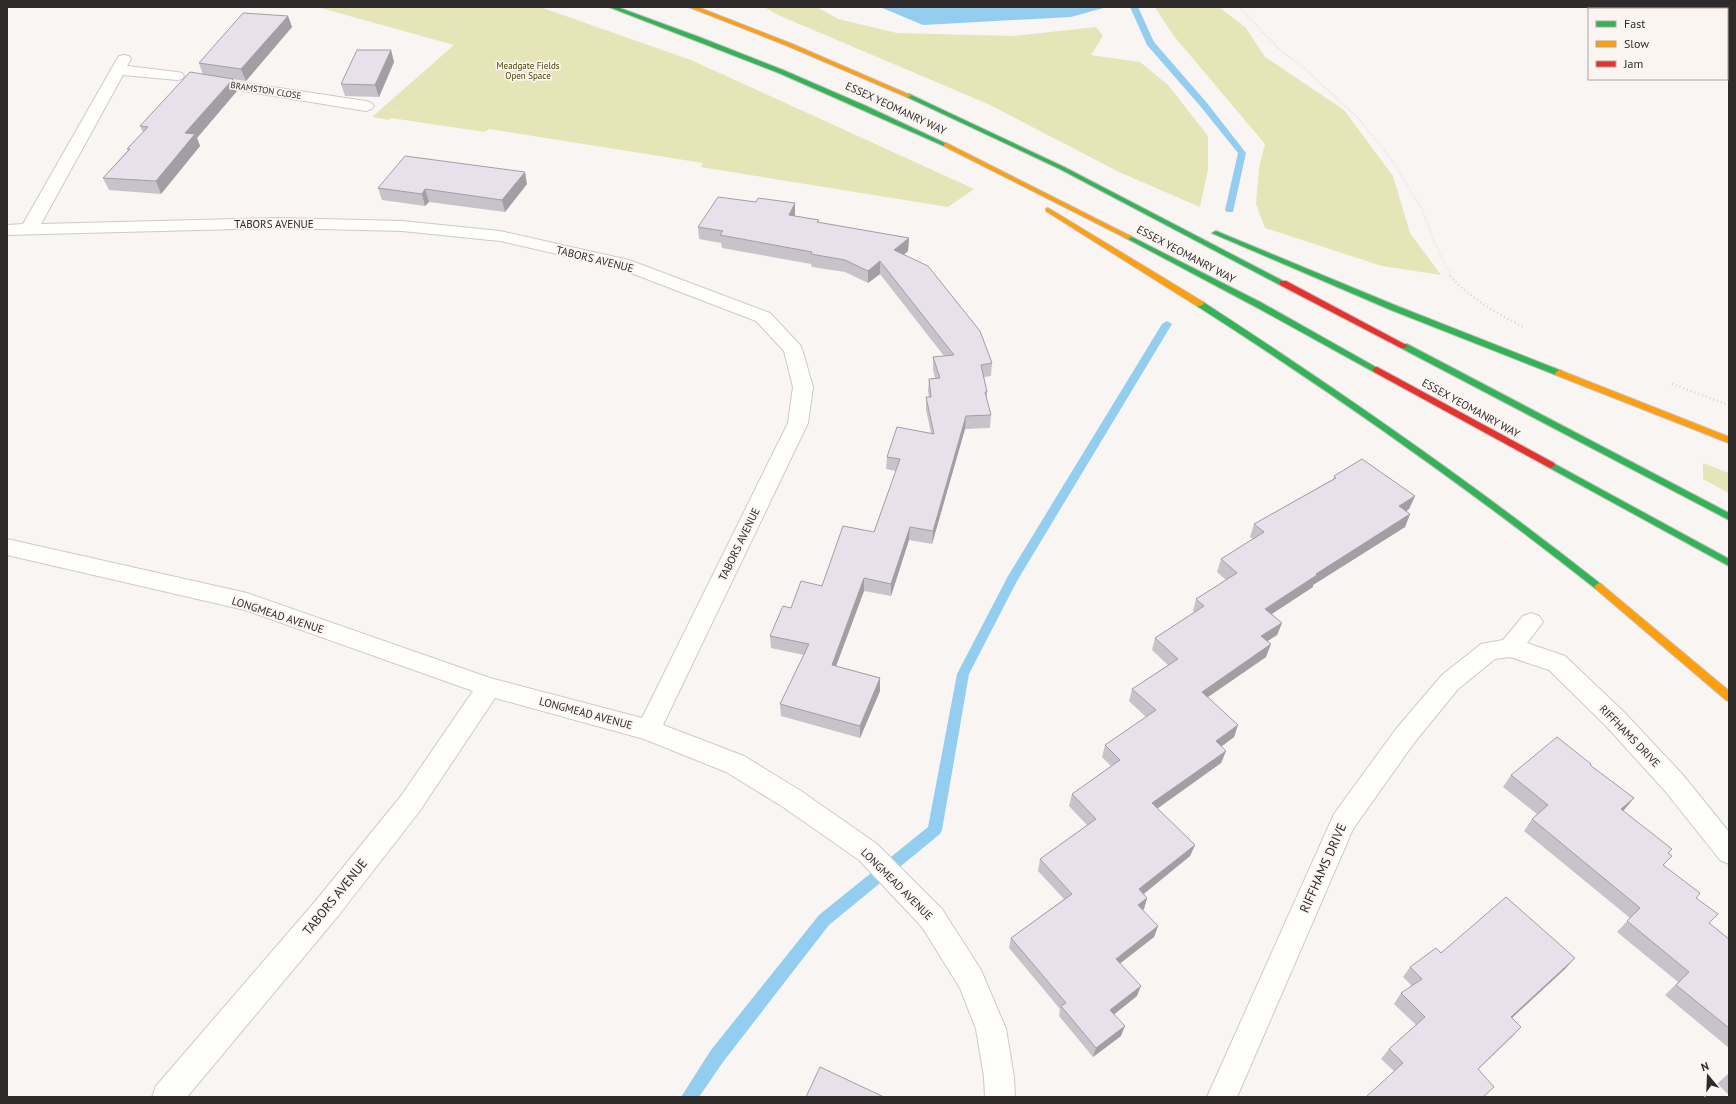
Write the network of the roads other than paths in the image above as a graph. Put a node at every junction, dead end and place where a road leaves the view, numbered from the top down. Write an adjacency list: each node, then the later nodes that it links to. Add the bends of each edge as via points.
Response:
1 (612, 7): 3 (main road, ESSEX YEOMANRY WAY)
2 (692, 7): 6 (main road, ESSEX YEOMANRY WAY, via 919,100)
3 (809, 82): 5 (main road); 15 (main road, ESSEX YEOMANRY WAY, via 946,144 1259,305)
4 (366, 106): 9 (street, BRAMSTON CLOSE, via 177,76 121,64)
5 (920, 143)
6 (1062, 168): 8 (main road); 13 (main road, ESSEX YEOMANRY WAY)
7 (1041, 207): 19 (main road, via 1125,256 1272,350 1418,451 1626,609)
8 (1170, 214)
9 (30, 228): 11 (street, TABORS AVENUE); 20 (street, TABORS AVENUE, via 279,223 402,226 500,236 623,264 763,317 793,349 803,387 798,422)
10 (1206, 229): 12 (main road, via 1394,308)
11 (7, 230)
12 (1729, 440)
13 (1729, 518)
14 (7, 547): 18 (street, LONGMEAD AVENUE, via 247,602)
15 (1729, 563)
16 (1531, 622): 17 (street)
17 (1510, 648): 21 (street, RIFFHAMS DRIVE, via 1557,663 1615,719 1674,783); 24 (street, RIFFHAMS DRIVE, via 1488,651 1450,682 1405,736 1343,822)
18 (489, 687): 20 (street, LONGMEAD AVENUE); 22 (street, TABORS AVENUE, via 410,804 328,907)
19 (1729, 697)
20 (648, 730): 23 (street, LONGMEAD AVENUE, via 735,764 792,799 868,852 932,918 971,980 991,1028)
21 (1729, 852)
22 (167, 1097)
23 (1000, 1097)
24 (1222, 1097)

